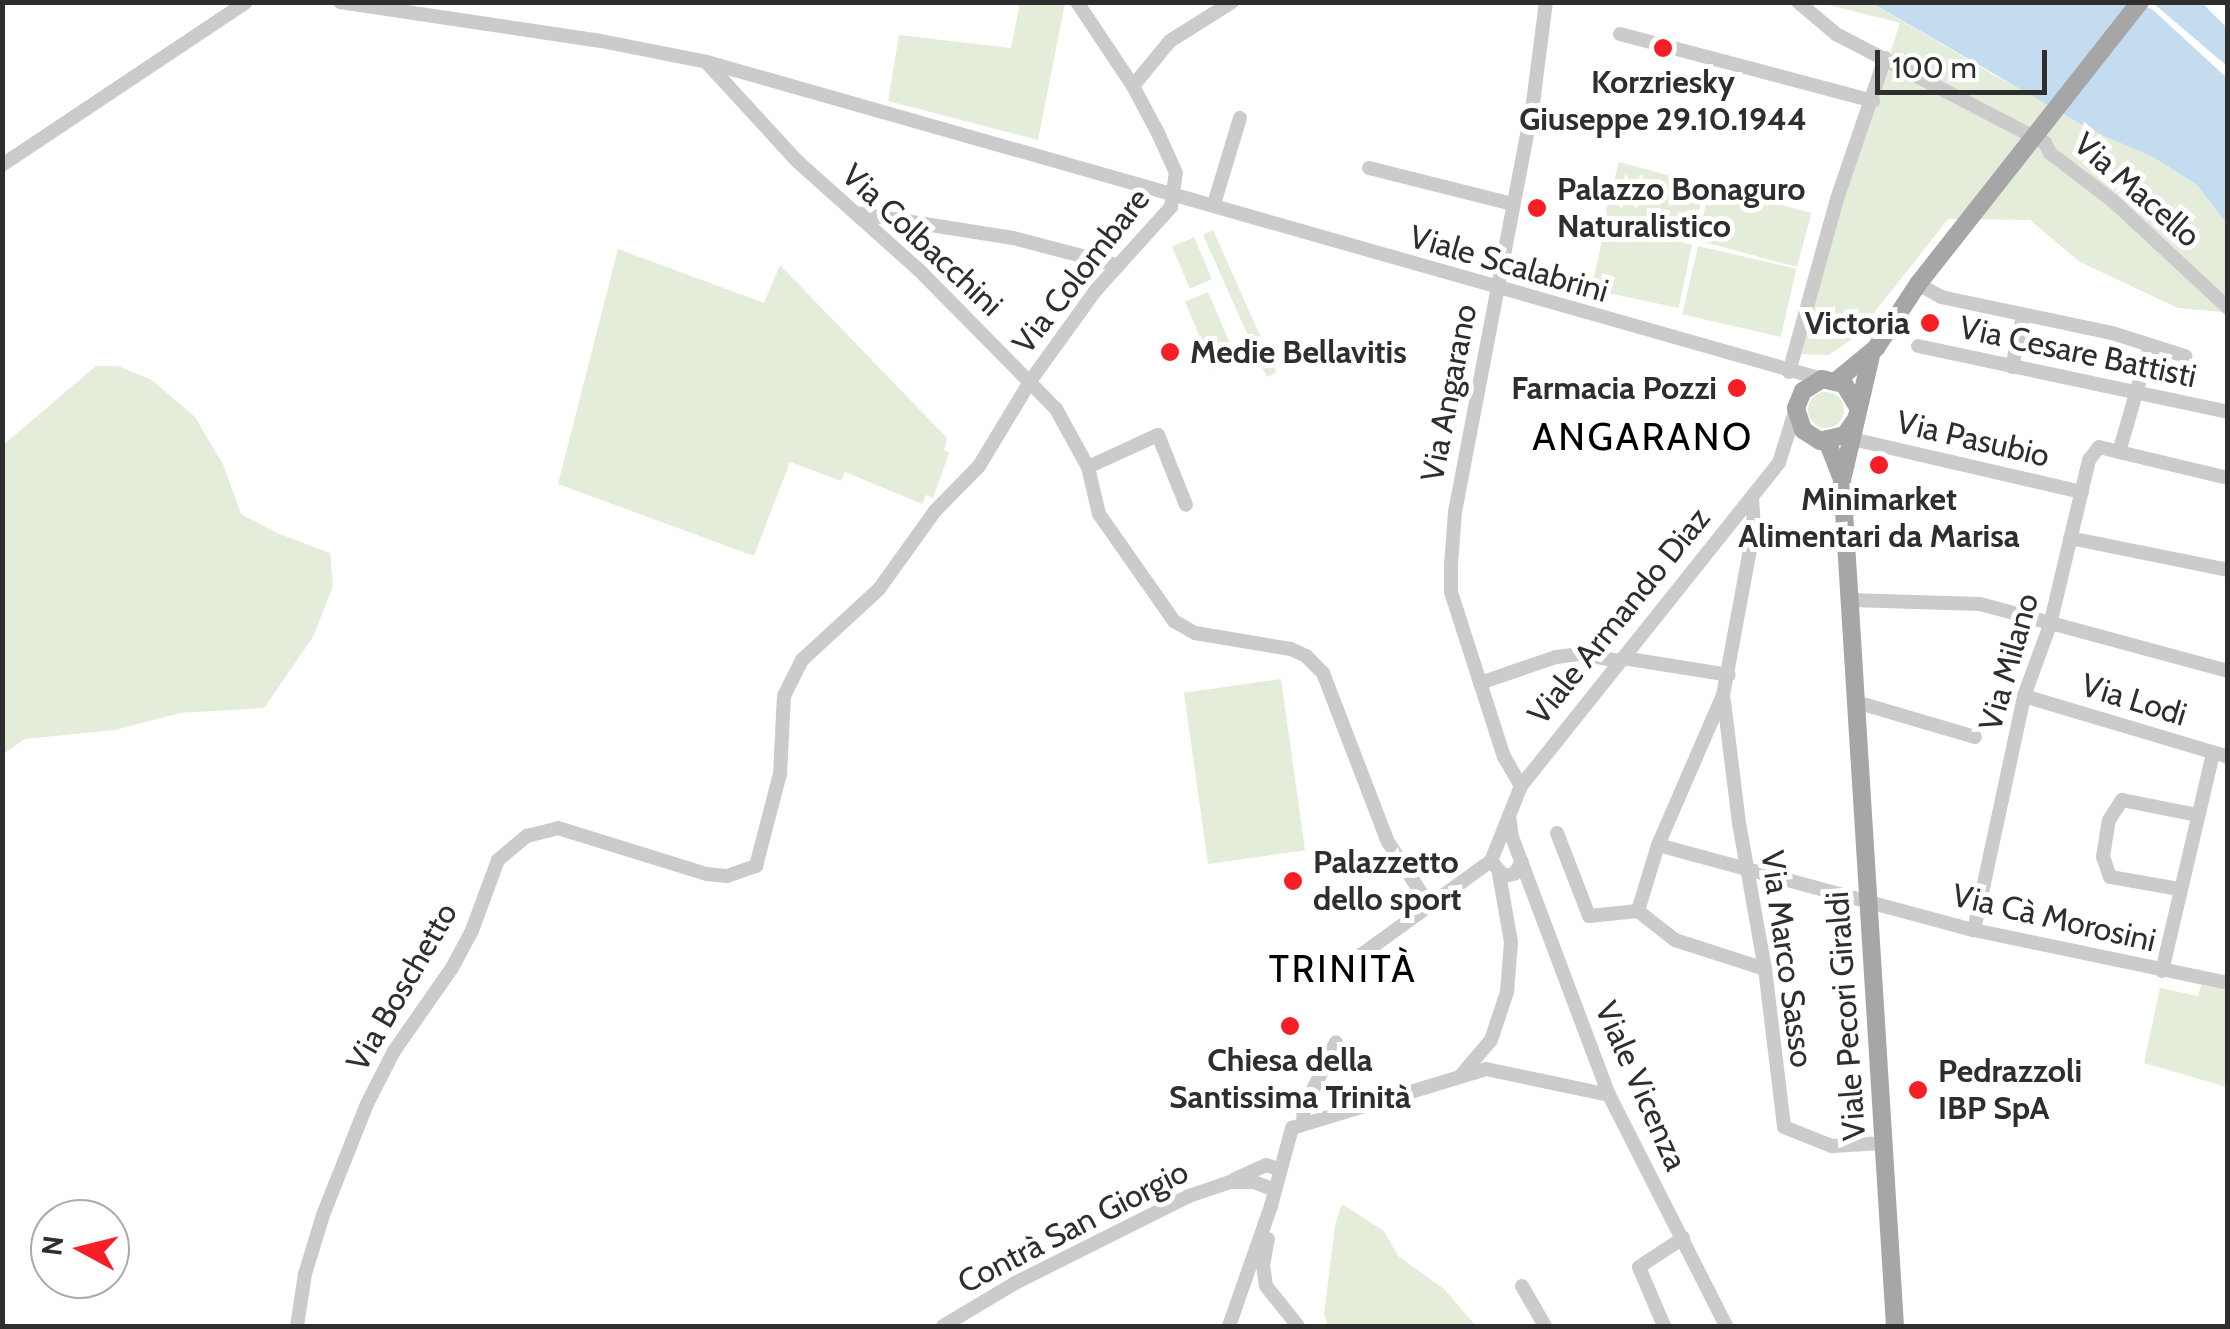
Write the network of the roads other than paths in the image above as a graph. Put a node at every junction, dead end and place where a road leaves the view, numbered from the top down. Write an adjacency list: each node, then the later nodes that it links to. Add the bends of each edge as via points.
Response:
1 (340, 2): 12 (street, Viale Scalabrini)
2 (1077, 2): 13 (street, Via Colombare)
3 (1232, 2): 13 (street, via 1170,41)
4 (1546, 2): 20 (street, Via Angarano)
5 (1798, 2): 11 (street, Via Macello, via 1836,34)
6 (2140, 2): 23 (main road)
7 (239, 3): 9 (street)
8 (210, 6): 9 (street)
9 (208, 24): 16 (street)
10 (1620, 34): 14 (street)
11 (1885, 58): 14 (street); 25 (street, Via Macello, via 2045,144)
12 (707, 62): 18 (street, Viale Scalabrini); 21 (street, Via Colbacchini, via 797,162)
13 (1133, 86): 18 (street, Via Colombare, via 1176,173)
14 (1873, 101): 32 (street, via 1837,199)
15 (1240, 118): 19 (street)
16 (2, 165)
17 (1370, 168): 20 (street)
18 (1175, 195): 19 (street, Viale Scalabrini); 22 (street, Via Colombare)
19 (1214, 204): 24 (street, Viale Scalabrini)
20 (1512, 204): 24 (street, Via Angarano)
21 (855, 213): 22 (street, via 1013,238); 33 (street, Via Colbacchini)
22 (1117, 264): 33 (street, Via Colombare)
23 (1918, 284): 26 (street, via 1941,297); 29 (main road)
24 (1497, 290): 32 (street, Viale Scalabrini); 56 (street, Via Angarano, via 1451,565 1452,592)
25 (2228, 308)
26 (2023, 316): 27 (street); 31 (street)
27 (2150, 345): 30 (street); 35 (street)
28 (1918, 346): 31 (street, Via Cesare Battisti)
29 (1872, 350): 34 (main road); 38 (main road)
30 (2185, 356)
31 (2012, 366): 35 (street, Via Cesare Battisti)
32 (1789, 372): 34 (street, Viale Scalabrini); 36 (street)
33 (1031, 380): 43 (street, Via Colbacchini, via 1056,409); 92 (street, Via Boschetto, via 979,466 935,511 879,590 791,678 780,774 756,866 727,876 706,874 558,828 528,836 498,860 452,968 394,1051 367,1104 323,1215)
34 (1829, 380): 36 (main road); 38 (main road, via 1850,390)
35 (2135, 394): 37 (street, Via Cesare Battisti); 41 (street)
36 (1799, 399): 40 (main road, via 1799,424); 42 (street, Viale Armando Diaz)
37 (2228, 412)
38 (1857, 413): 39 (main road, Viale Pecori Giraldi); 40 (main road, Viale Armando Diaz, via 1845,435)
39 (1852, 439): 45 (main road, Viale Pecori Giraldi); 46 (street, Via Pasubio)
40 (1820, 440): 42 (street, Viale Armando Diaz); 45 (main road, Viale Pecori Giraldi)
41 (2121, 445): 44 (street); 46 (street, Via Milano, via 2099,448 2089,460)
42 (1778, 463): 47 (street, Viale Armando Diaz)
43 (1088, 467): 48 (street, via 1158,434); 72 (street, Via Colbacchini, via 1099,514 1174,621 1195,633 1291,650 1322,673 1388,842)
44 (2228, 478)
45 (1842, 479): 51 (main road, Viale Pecori Giraldi)
46 (2082, 492): 49 (street, Via Milano)
47 (1752, 498): 53 (street, Viale Armando Diaz); 55 (street, via 1754,528)
48 (1186, 506)
49 (2070, 538): 50 (street); 52 (street, Via Milano)
50 (2228, 570)
51 (1850, 600): 52 (street, via 1980,604); 59 (main road, Viale Pecori Giraldi)
52 (2050, 624): 54 (street); 58 (street, Via Milano)
53 (1622, 659): 55 (street); 56 (street, via 1556,656); 62 (street, Viale Armando Diaz)
54 (2228, 671)
55 (1729, 674): 57 (street)
56 (1480, 682): 62 (street, Via Angarano, via 1504,757)
57 (1724, 695): 66 (street); 69 (street, Via Marco Sasso)
58 (2024, 696): 61 (street, Via Lodi); 74 (street, Via Milano)
59 (1856, 702): 60 (street); 71 (main road, Viale Pecori Giraldi)
60 (1974, 737)
61 (2220, 755): 64 (street)
62 (1521, 786): 63 (street, Viale Armando Diaz)
63 (1509, 810): 67 (street); 68 (street, Viale Armando Diaz)
64 (2197, 815): 70 (street); 70 (street, via 2122,800 2109,820 2103,857 2110,878)
65 (1557, 833): 73 (street, via 1588,916)
66 (1658, 845): 69 (street, Via Cà Morosini); 73 (street)
67 (1520, 855): 68 (street, via 1507,845); 68 (street, via 1514,874); 83 (street, Viale Vicenza)
68 (1495, 865): 72 (street); 79 (street, via 1511,952)
69 (1747, 869): 71 (street, Via Cà Morosini); 76 (street, Via Marco Sasso)
70 (2179, 890): 77 (street)
71 (1869, 902): 74 (street, Via Cà Morosini); 85 (main road, Viale Pecori Giraldi)
72 (1429, 905): 75 (street)
73 (1638, 911): 76 (street, via 1675,940)
74 (1974, 930): 77 (street, Via Cà Morosini)
75 (1361, 955)
76 (1765, 969): 85 (street, Via Marco Sasso, via 1784,1127 1832,1146)
77 (2162, 971): 78 (street, Via Cà Morosini)
78 (2228, 983)
79 (1490, 1040): 81 (street, via 1488,1058); 82 (street)
80 (1336, 1042): 84 (street, via 1304,1108)
81 (1498, 1069): 82 (street); 83 (street)
82 (1462, 1074): 84 (street)
83 (1609, 1094): 90 (street, Viale Vicenza)
84 (1304, 1122): 86 (street, via 1287,1137)
85 (1884, 1143): 99 (main road, Viale Pecori Giraldi)
86 (1279, 1169): 87 (street, Contrà San Giorgio, via 1266,1165); 88 (street)
87 (1230, 1182): 88 (street, Contrà San Giorgio); 93 (street, Contrà San Giorgio, via 1169,1204)
88 (1274, 1190): 89 (street)
89 (1263, 1231): 94 (street); 95 (street, via 1266,1286)
90 (1683, 1238): 97 (street, via 1639,1267); 98 (street, Viale Vicenza)
91 (1522, 1286): 96 (street)
92 (297, 1326)
93 (944, 1326)
94 (1229, 1326)
95 (1298, 1326)
96 (1545, 1326)
97 (1664, 1326)
98 (1726, 1326)
99 (1895, 1326)

